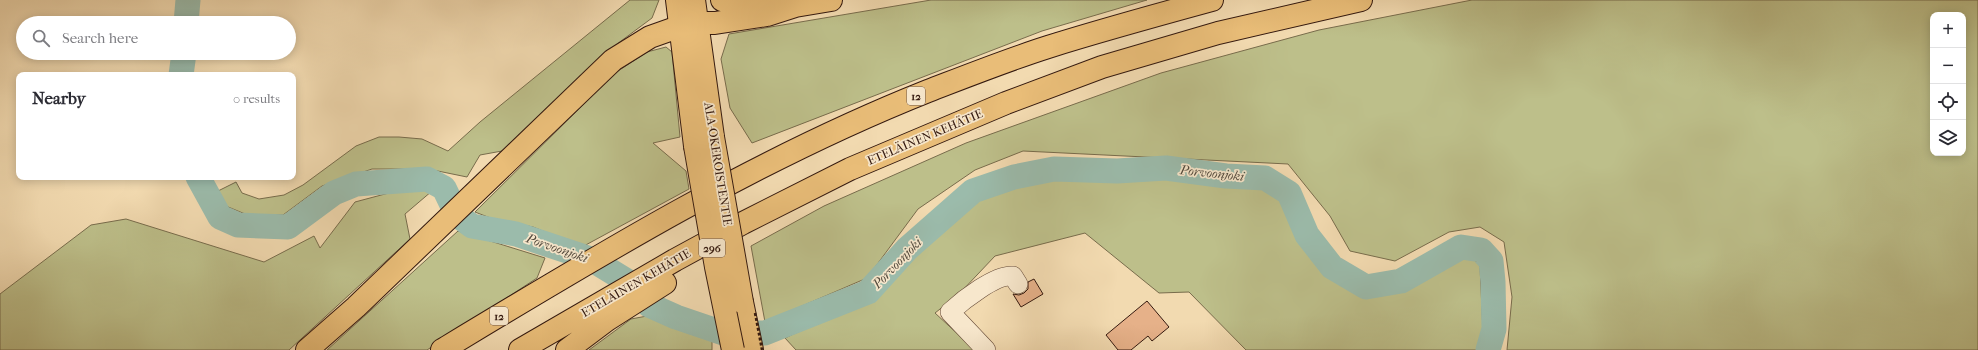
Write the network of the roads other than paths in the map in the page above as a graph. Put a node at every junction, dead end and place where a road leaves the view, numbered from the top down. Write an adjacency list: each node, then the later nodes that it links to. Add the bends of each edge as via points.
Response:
1 (677, 0): 8 (main road, ALA-OKEROISTENTIE / 296)
2 (694, 0): 8 (main road, ALA-OKEROISTENTIE / 296)
3 (722, 0): 7 (main road, via 765,6)
4 (831, 0): 7 (main road)
5 (1212, 0): 13 (main road, 12, via 1046,48 864,118 748,174 638,234)
6 (1361, 0): 11 (main road, ETELÄINEN KEHÄTIE, via 1211,35 1102,67 1006,102 850,170 743,223)
7 (795, 6): 8 (main road, via 752,17)
8 (689, 24): 9 (main road, ALA-OKEROISTENTIE / 296); 12 (main road, via 650,38 613,60 356,307)
9 (704, 142): 16 (main road, ALA-OKEROISTENTIE / 296, bridge, via 716,268); 17 (main road, ALA-OKEROISTENTIE / 296, bridge, via 734,263)
10 (1018, 284): 18 (street, via 1013,276 1005,275 962,301 950,312)
11 (601, 314): 14 (main road, ETELÄINEN KEHÄTIE); 15 (main road)
12 (307, 350)
13 (442, 350)
14 (520, 350)
15 (567, 350)
16 (733, 350)
17 (752, 350)
18 (986, 350)

